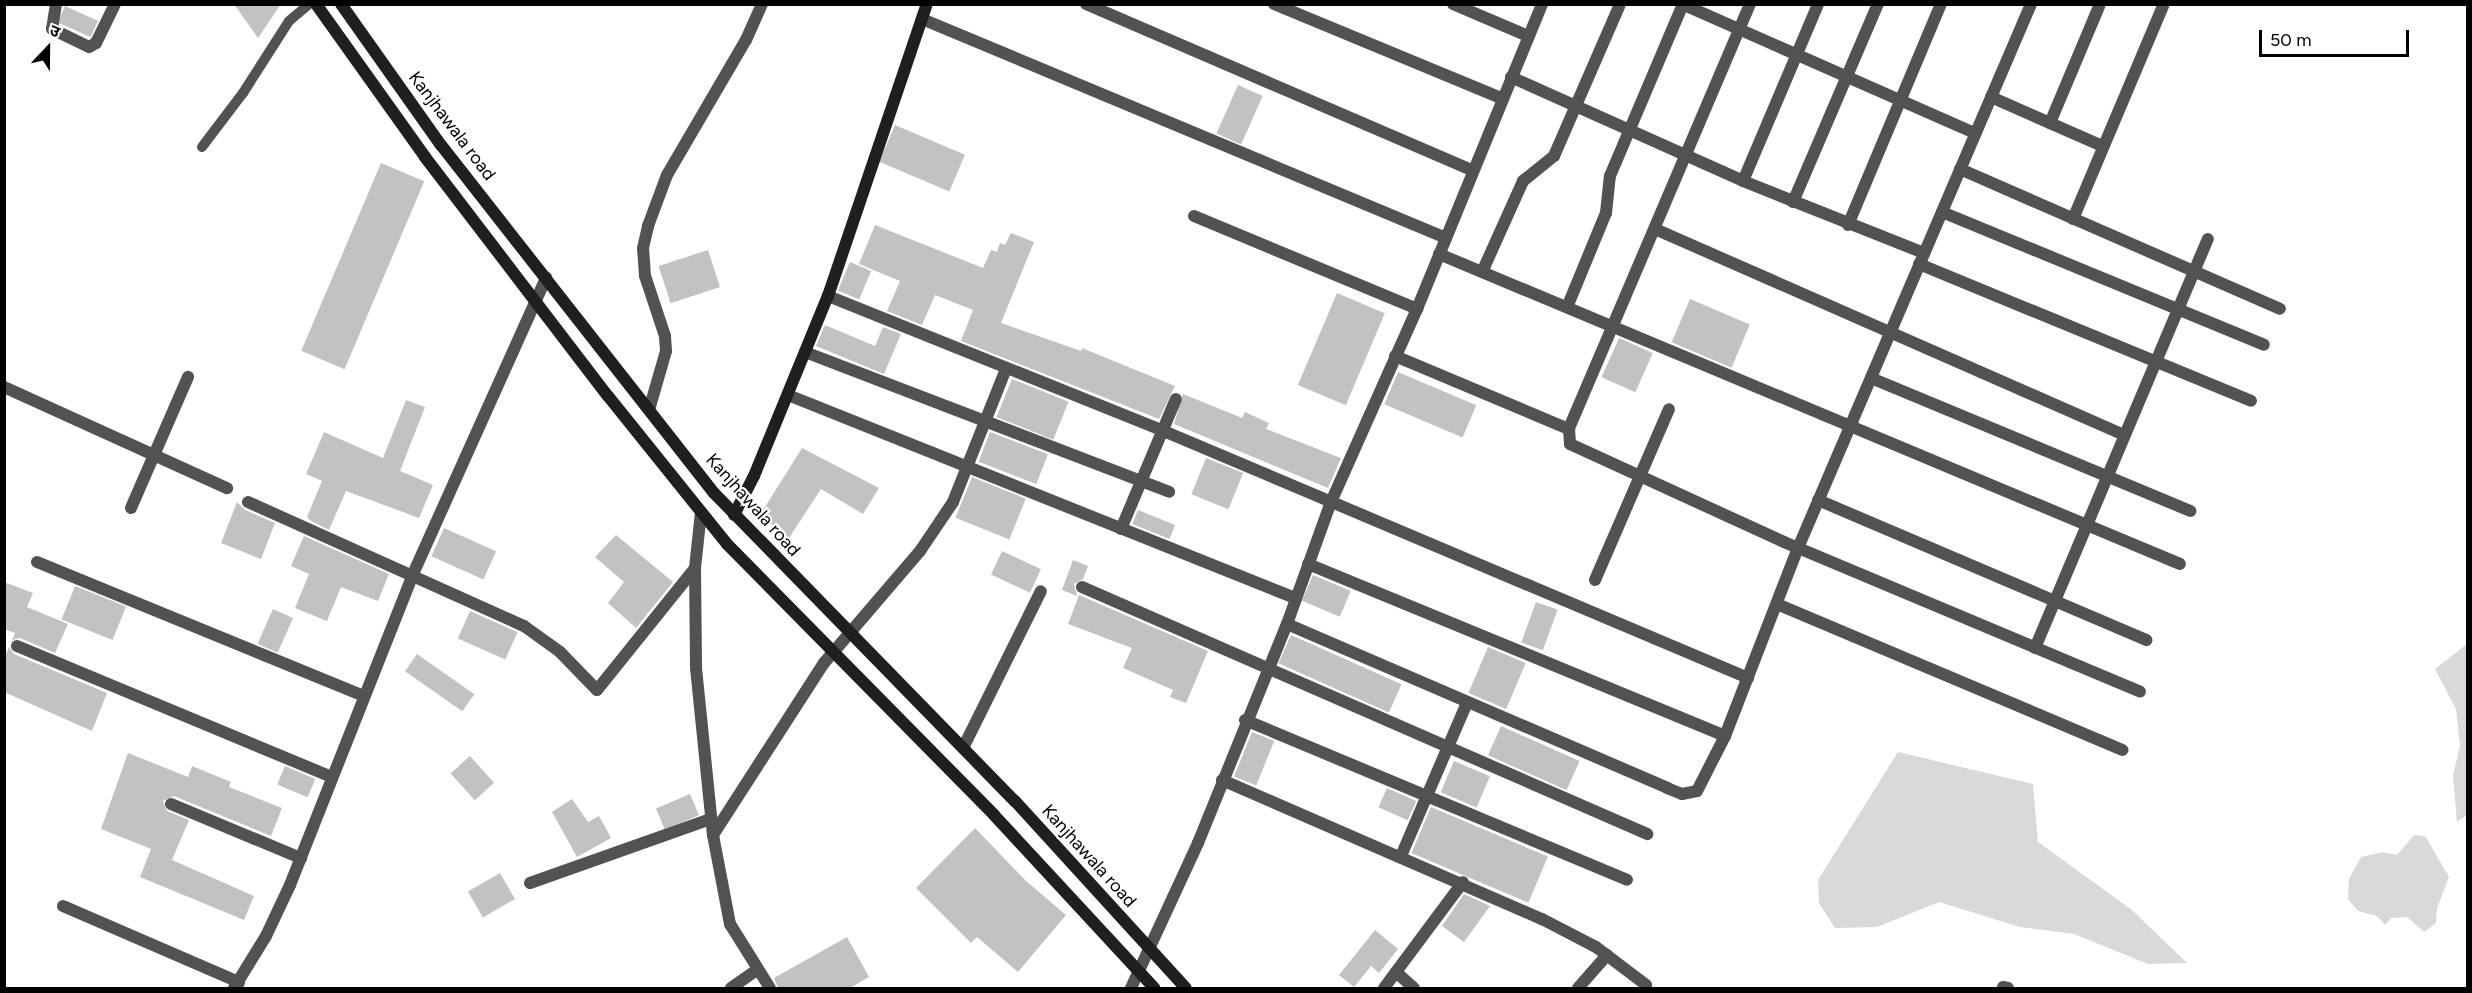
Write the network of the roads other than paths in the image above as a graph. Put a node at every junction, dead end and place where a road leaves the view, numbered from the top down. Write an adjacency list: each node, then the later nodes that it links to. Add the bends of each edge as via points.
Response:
1 (56, 4): 2 (street, via 52,29 88,47 96,43)
2 (115, 4)
3 (309, 4): 35 (lane, via 289,21 243,93)
4 (316, 4): 54 (main road)
5 (341, 4): 52 (main road, Kanjhawala road, via 441,145)
6 (762, 4): 73 (street, via 746,40 667,175 648,226 643,248 645,276 665,336 666,351)
7 (927, 4): 21 (main road)
8 (1086, 4): 38 (street)
9 (1274, 4): 28 (street)
10 (1453, 4): 23 (street)
11 (1542, 4): 23 (street)
12 (1620, 4): 30 (street)
13 (1750, 4): 22 (street)
14 (1818, 4): 24 (street)
15 (1878, 4): 26 (street)
16 (1941, 4): 29 (street)
17 (2031, 4): 27 (street)
18 (2100, 4): 31 (street)
19 (1683, 5): 22 (street); 32 (street)
20 (2162, 5): 34 (street)
21 (922, 19): 46 (street); 53 (main road)
22 (1739, 30): 24 (street); 36 (street)
23 (1528, 36): 25 (street)
24 (1797, 55): 26 (street); 39 (street)
25 (1511, 77): 28 (street); 30 (street)
26 (1847, 77): 29 (street); 40 (street)
27 (1991, 97): 31 (street); 33 (street)
28 (1501, 98): 38 (street)
29 (1900, 101): 33 (street); 44 (street)
30 (1575, 105): 32 (street); 50 (street, via 1554,156 1523,180)
31 (2050, 123): 34 (street)
32 (1629, 128): 36 (street); 55 (street, via 1610,176 1602,223)
33 (1975, 134): 37 (street)
34 (2102, 146): 43 (street)
35 (202, 147)
36 (1687, 155): 39 (street); 45 (street)
37 (1960, 169): 41 (street); 43 (street)
38 (1473, 171): 46 (street)
39 (1743, 181): 40 (street)
40 (1793, 202): 44 (street)
41 (1942, 212): 49 (street); 58 (street)
42 (1194, 216): 56 (street)
43 (2073, 219): 51 (street)
44 (1848, 225): 49 (street)
45 (1655, 229): 59 (street); 60 (street)
46 (1446, 238): 48 (street)
47 (2208, 239): 51 (street)
48 (1439, 254): 50 (street); 56 (street)
49 (1922, 259): 60 (street); 64 (street)
50 (1483, 270): 55 (street)
51 (2194, 272): 57 (street); 58 (street)
52 (546, 278): 54 (street); 73 (main road, Kanjhawala road)
53 (828, 296): 62 (main road); 65 (street)
54 (533, 298): 91 (main road); 100 (street)
55 (1568, 305): 59 (street)
56 (1417, 309): 63 (street)
57 (2280, 309)
58 (2177, 310): 61 (street); 64 (street)
59 (1617, 325): 75 (street); 76 (street)
60 (1890, 333): 67 (street); 78 (street)
61 (2264, 345)
62 (805, 352): 69 (main road); 74 (street)
63 (1395, 356): 76 (street); 88 (street)
64 (2155, 362): 71 (street); 78 (street)
65 (1005, 369): 74 (street); 77 (street)
66 (188, 377): 79 (street)
67 (1871, 378): 75 (street); 81 (street)
68 (4, 387): 79 (street)
69 (788, 395): 80 (street); 92 (main road)
70 (1176, 399): 77 (street)
71 (2251, 401)
72 (1669, 409): 82 (street)
73 (649, 410): 92 (main road, Kanjhawala road)
74 (987, 420): 80 (street); 83 (street)
75 (1851, 424): 86 (street); 93 (street)
76 (1569, 429): 82 (street, via 1569,444 1575,450)
77 (1163, 431): 83 (street); 88 (street)
78 (2124, 435): 81 (street)
79 (154, 454): 84 (street); 89 (street)
80 (969, 467): 94 (street); 108 (street, via 933,533)
81 (2105, 478): 90 (street); 93 (street)
82 (1640, 479): 95 (street); 101 (street)
83 (1142, 480): 85 (street); 94 (street)
84 (227, 488)
85 (1170, 492)
86 (1818, 501): 95 (street); 105 (street)
87 (248, 502): 100 (street)
88 (1331, 502): 97 (street); 114 (street)
89 (131, 508)
90 (2190, 511)
91 (701, 512): 99 (street); 112 (main road, via 727,544)
92 (734, 515): 108 (main road, Kanjhawala road)
93 (2086, 524): 98 (street); 105 (street)
94 (1121, 529): 104 (street)
95 (1798, 548): 106 (street); 111 (street)
96 (37, 562): 116 (street)
97 (1308, 564): 104 (street); 119 (street)
98 (2180, 564)
99 (695, 568): 100 (street, via 597,690 537,633); 127 (street, via 696,668)
100 (413, 574): 116 (street)
101 (1595, 580)
102 (1082, 588): 113 (street)
103 (1041, 591): 120 (street)
104 (1295, 598): 107 (street)
105 (2053, 600): 109 (street); 111 (street)
106 (1777, 603): 114 (street); 122 (street)
107 (1287, 624): 113 (street); 117 (street)
108 (849, 633): 112 (street); 120 (main road, Kanjhawala road)
109 (2146, 640)
110 (17, 646): 123 (street)
111 (2035, 648): 115 (street)
112 (833, 652): 129 (street); 140 (main road, via 994,814)
113 (1268, 668): 118 (street); 121 (street)
114 (1748, 678): 119 (street)
115 (2140, 692)
116 (363, 696): 123 (street)
117 (1467, 703): 119 (street, via 1682,794 1697,791); 121 (street)
118 (1245, 720): 124 (street); 125 (street)
119 (1725, 736)
120 (963, 748): 136 (main road, Kanjhawala road)
121 (1446, 748): 125 (street); 128 (street)
122 (2122, 750)
123 (333, 777): 131 (street)
124 (1222, 780): 130 (street); 136 (street)
125 (1426, 797): 130 (street); 132 (street)
126 (171, 804): 131 (street)
127 (711, 819): 129 (street); 134 (street)
128 (1647, 834)
129 (713, 835): 138 (street, via 730,924)
130 (1401, 856): 133 (street)
131 (301, 858): 141 (street, via 266,936)
132 (1627, 880)
133 (1462, 882): 137 (street, via 1581,938); 139 (street)
134 (530, 884)
135 (63, 906): 141 (street)
136 (1150, 950): 140 (street); 147 (main road, Kanjhawala road)
137 (1607, 955): 142 (street); 150 (street)
138 (757, 970): 143 (street); 144 (street)
139 (1396, 972): 148 (street); 149 (street)
140 (1140, 973): 145 (street); 146 (main road)
141 (236, 985)
142 (1647, 985)
143 (731, 988)
144 (770, 988)
145 (1131, 988)
146 (1154, 988)
147 (1186, 988)
148 (1384, 988)
149 (1414, 988)
150 (1578, 988)

